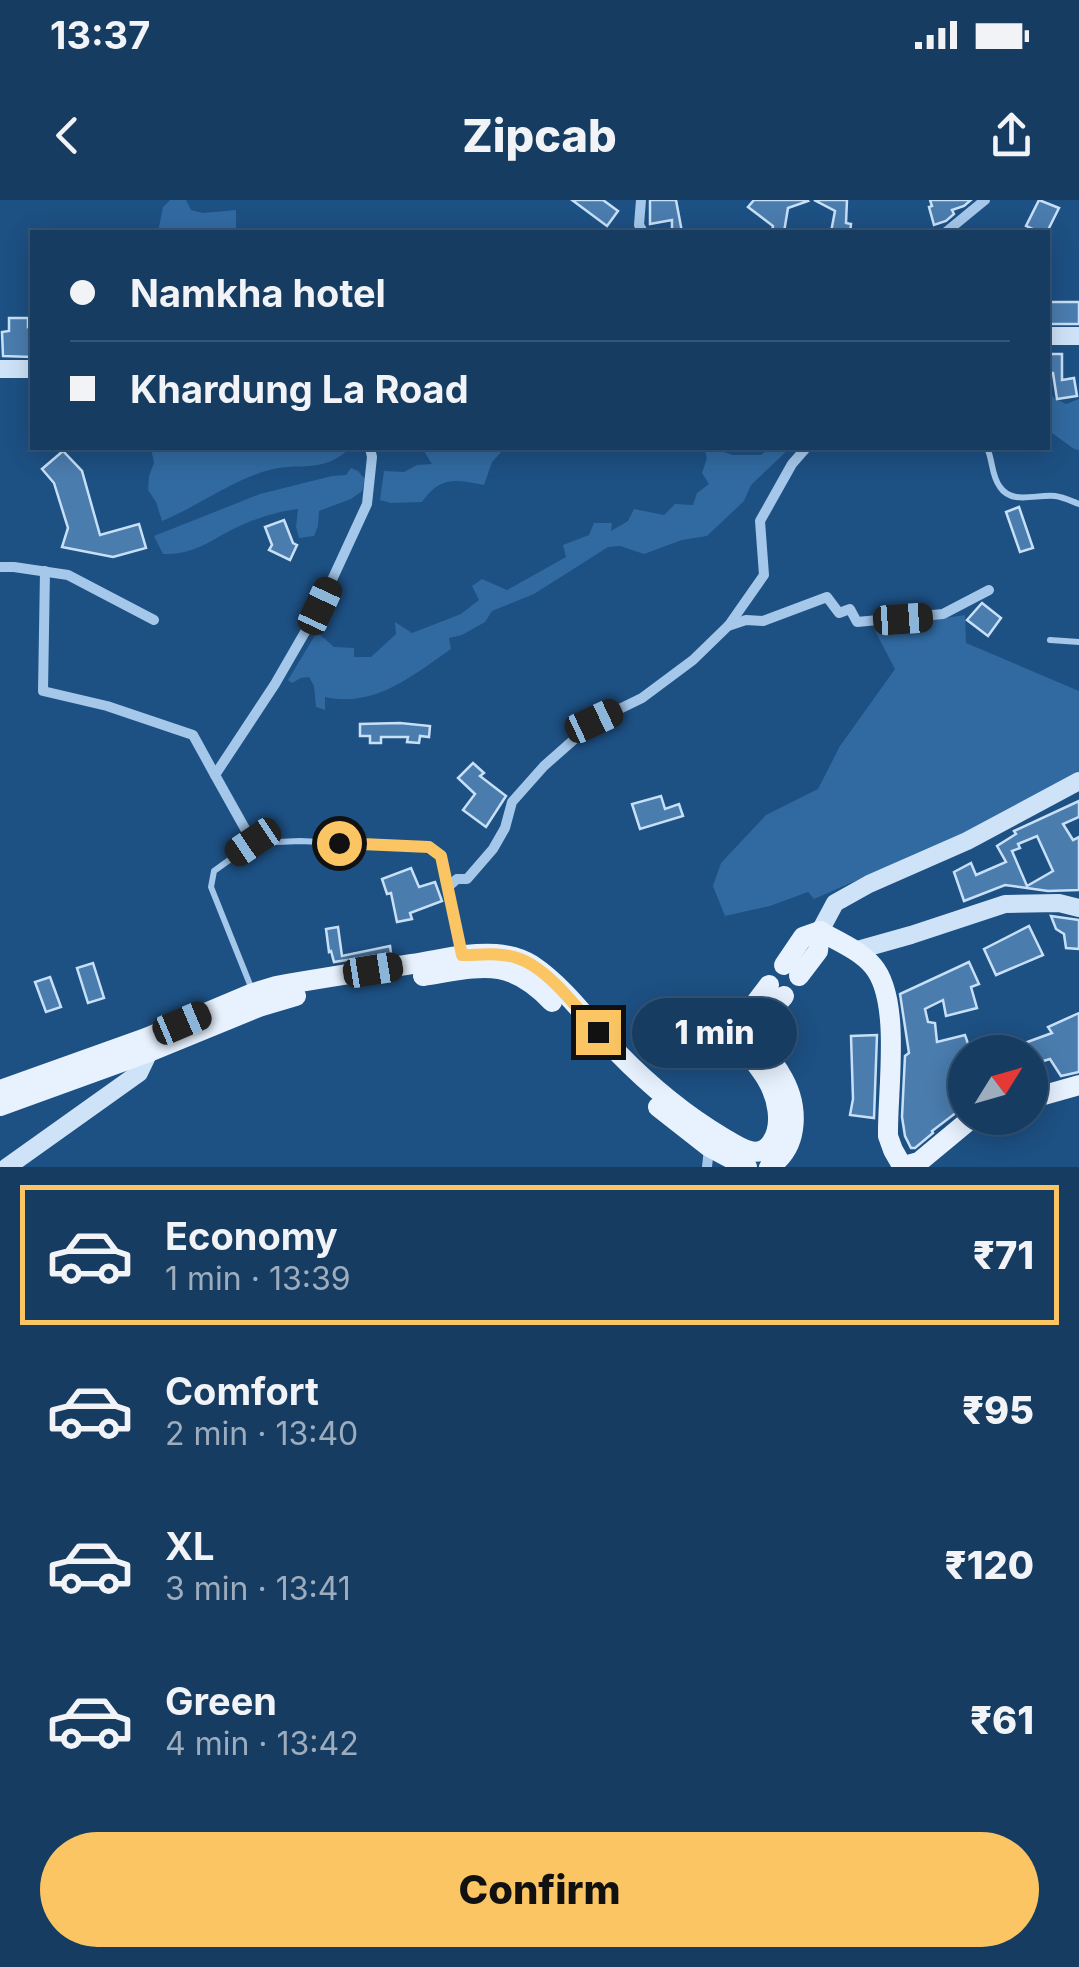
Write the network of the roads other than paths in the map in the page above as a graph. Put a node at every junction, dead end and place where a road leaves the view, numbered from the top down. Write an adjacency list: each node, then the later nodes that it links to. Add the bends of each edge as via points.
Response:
1 (641, 200): 3 (street)
2 (985, 200): 4 (street)
3 (643, 230)
4 (948, 230)
5 (1050, 336): 6 (street)
6 (1079, 336)
7 (0, 369): 8 (street)
8 (30, 370)
9 (370, 450): 20 (street, via 367,504 320,606)
10 (804, 450): 17 (street, via 760,522 764,575)
11 (987, 450): 12 (lane, via 1001,490 1012,498 1060,496)
12 (1079, 504)
13 (0, 568): 14 (street)
14 (45, 572): 16 (street, via 68,575); 20 (street, via 43,691 192,734)
15 (989, 590): 17 (street, via 924,618 857,622 827,597 763,621)
16 (154, 620)
17 (728, 626): 25 (street, via 693,660 642,698 594,721 554,756 512,802 493,849 467,879)
18 (1050, 640): 19 (lane)
19 (1079, 642)
20 (215, 776): 22 (street)
21 (1079, 781): 27 (street, via 835,903)
22 (253, 842): 23 (lane); 25 (lane, via 429,847 441,856)
23 (214, 871): 24 (lane); 31 (lane, via 211,888)
24 (228, 876)
25 (449, 886): 29 (lane)
26 (1079, 908): 28 (street, via 1005,904)
27 (820, 931): 28 (main road); 30 (main road, via 803,937)
28 (854, 950): 39 (main road, via 885,988 892,1150 901,1164)
29 (463, 962): 31 (main road, via 276,986); 38 (main road, via 524,977); 42 (main road, via 494,954 530,964 659,1091 696,1121 756,1152 774,1139 778,1110 742,1035 752,1008 776,990 760,1032 791,1093 794,1127 784,1154)
30 (791, 970)
31 (256, 1000): 32 (main road); 34 (main road)
32 (149, 1052): 36 (main road); 40 (street, via 139,1073)
33 (1079, 1085): 35 (main road)
34 (0, 1090)
35 (1048, 1094)
36 (0, 1106)
37 (955, 1135): 39 (main road)
38 (708, 1157): 41 (main road)
39 (931, 1158)
40 (7, 1167)
41 (747, 1167)
42 (769, 1167)

